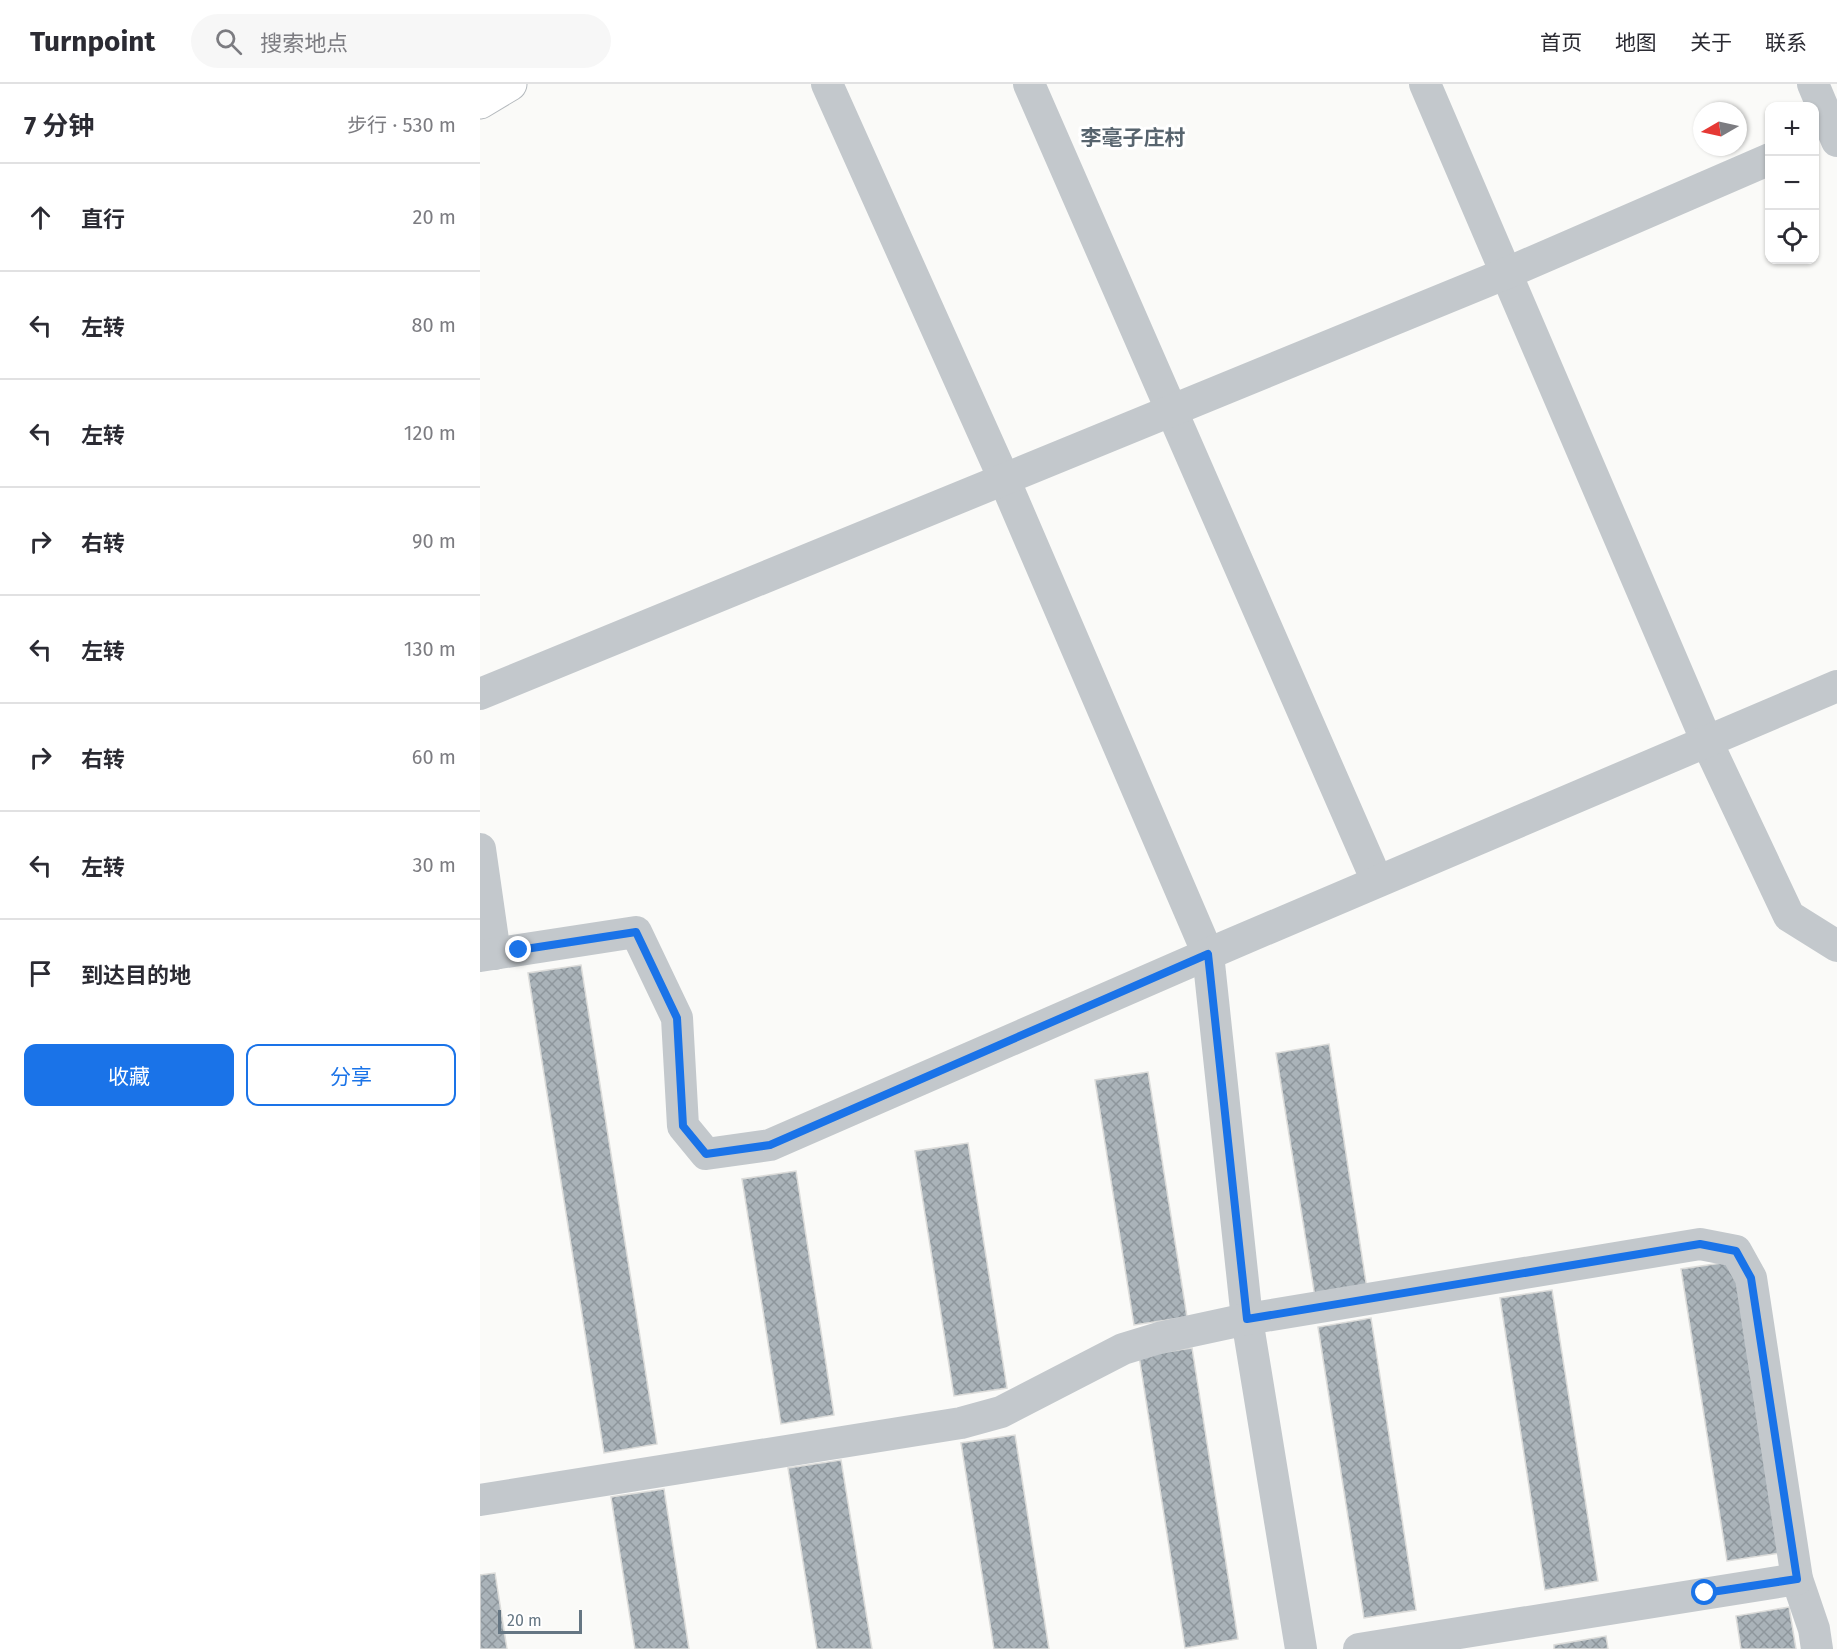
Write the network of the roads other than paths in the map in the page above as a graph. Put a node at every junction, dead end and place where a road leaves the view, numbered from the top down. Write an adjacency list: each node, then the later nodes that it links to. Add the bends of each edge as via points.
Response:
1 (510, 84): 6 (highway)
2 (827, 84): 11 (street)
3 (1029, 84): 10 (street)
4 (1425, 84): 9 (street)
5 (1813, 84): 7 (street)
6 (480, 102)
7 (1830, 135)
8 (1765, 161): 9 (street)
9 (1507, 273): 10 (street); 14 (street)
10 (1172, 411): 11 (street); 16 (street)
11 (1004, 479): 13 (street); 18 (street)
12 (1837, 686): 14 (street)
13 (480, 694)
14 (1707, 742): 16 (street); 17 (street, via 1789,916)
15 (480, 849): 19 (street)
16 (1377, 881): 18 (street)
17 (1837, 946)
18 (1208, 954): 19 (street, via 770,1145 706,1154 683,1126 677,1018 636,932); 20 (street)
19 (488, 955)
20 (1247, 1319): 21 (street, via 1123,1348 1001,1412 961,1423); 22 (street, via 1700,1244 1736,1251 1751,1278); 23 (street)
21 (480, 1500)
22 (1797, 1579): 24 (street); 25 (street)
23 (1301, 1649)
24 (1359, 1649)
25 (1817, 1649)

